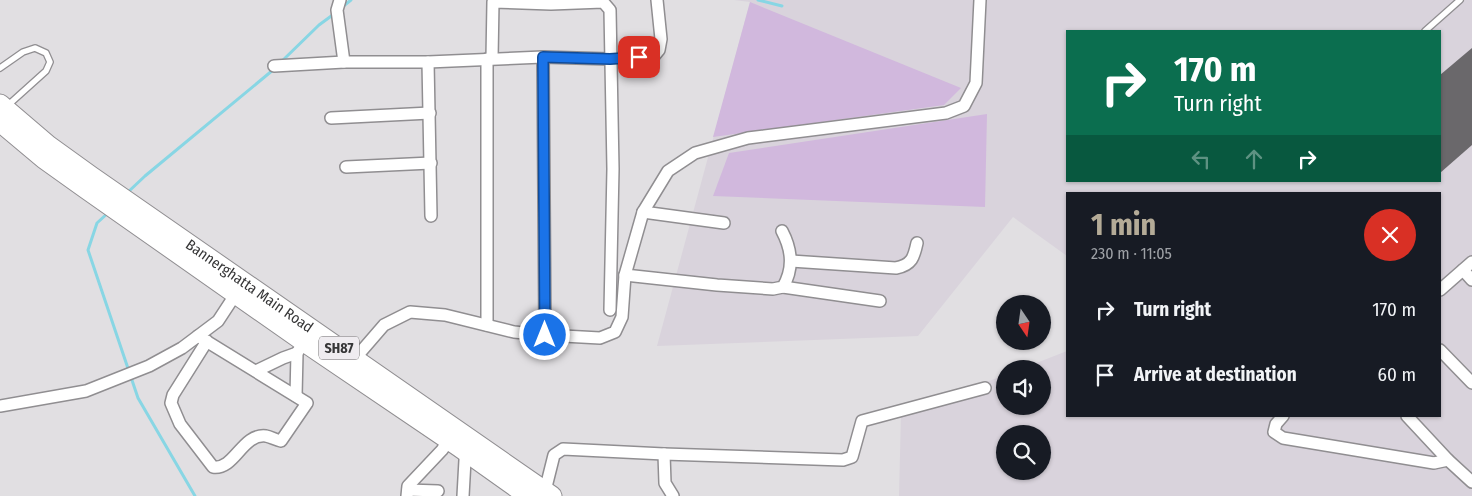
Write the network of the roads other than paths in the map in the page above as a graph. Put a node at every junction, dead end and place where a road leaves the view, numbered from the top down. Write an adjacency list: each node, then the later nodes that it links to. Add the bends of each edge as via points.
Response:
1 (340, 0): 11 (street, via 337,10)
2 (658, 0): 10 (street, via 659,50 654,56)
3 (980, 0): 20 (street, via 976,83 964,106 946,112 748,138 695,153 668,171)
4 (1460, 0): 7 (lane)
5 (493, 1): 6 (street); 9 (street)
6 (551, 2): 10 (street, via 603,2 610,10)
7 (1426, 30)
8 (543, 57): 9 (street); 10 (street); 36 (street)
9 (489, 58): 12 (street); 35 (street)
10 (610, 59): 34 (street, via 613,169)
11 (344, 62): 12 (street); 13 (street)
12 (428, 62): 16 (street)
13 (274, 66)
14 (0, 68): 15 (lane, via 35,48 46,53 50,62 46,70)
15 (2, 111): 30 (main road, via 117,203)
16 (430, 113): 17 (street); 18 (street)
17 (331, 118)
18 (431, 163): 19 (street); 21 (street)
19 (346, 167)
20 (643, 212): 22 (street); 28 (street)
21 (431, 216)
22 (724, 223)
23 (782, 232): 25 (street, via 790,245)
24 (917, 243): 25 (street, via 914,259 903,267)
25 (791, 261): 31 (street)
26 (1472, 262): 27 (street)
27 (1463, 270): 29 (street); 32 (street)
28 (625, 274): 31 (street, via 717,285); 36 (street, via 622,317 615,332 600,338)
29 (1472, 280)
30 (240, 288): 37 (street); 38 (main road); 40 (main road, Bannerghatta Main Road / SH87)
31 (783, 288): 33 (street)
32 (1441, 289)
33 (880, 301)
34 (610, 310)
35 (487, 325): 36 (street); 40 (street, via 445,315 410,312 384,325)
36 (545, 335)
37 (203, 338): 41 (street); 44 (street, via 171,403 180,424 213,467 225,466 244,445 255,439 264,436 281,441 307,403); 45 (street, via 149,366 86,391)
38 (301, 348): 40 (main road); 41 (street); 44 (street)
39 (1441, 351): 42 (street)
40 (351, 364): 48 (main road); 49 (main road, Bannerghatta Main Road / SH87)
41 (256, 372): 44 (street)
42 (1472, 383)
43 (985, 388): 50 (street, via 862,421 852,457 843,460)
44 (296, 396)
45 (0, 406)
46 (1282, 417): 51 (street, via 1274,432 1283,438 1434,463)
47 (1408, 417): 51 (street)
48 (449, 440): 49 (main road); 55 (street, via 408,486)
49 (471, 447): 53 (main road); 56 (main road, Bannerghatta Main Road / SH87); 57 (street, via 464,470)
50 (664, 454): 56 (street, via 563,449 554,455); 58 (street, via 665,483)
51 (1448, 460): 52 (street)
52 (1472, 482)
53 (510, 490): 56 (main road)
54 (438, 491): 55 (street)
55 (407, 493)
56 (542, 494)
57 (463, 496)
58 (673, 496)

